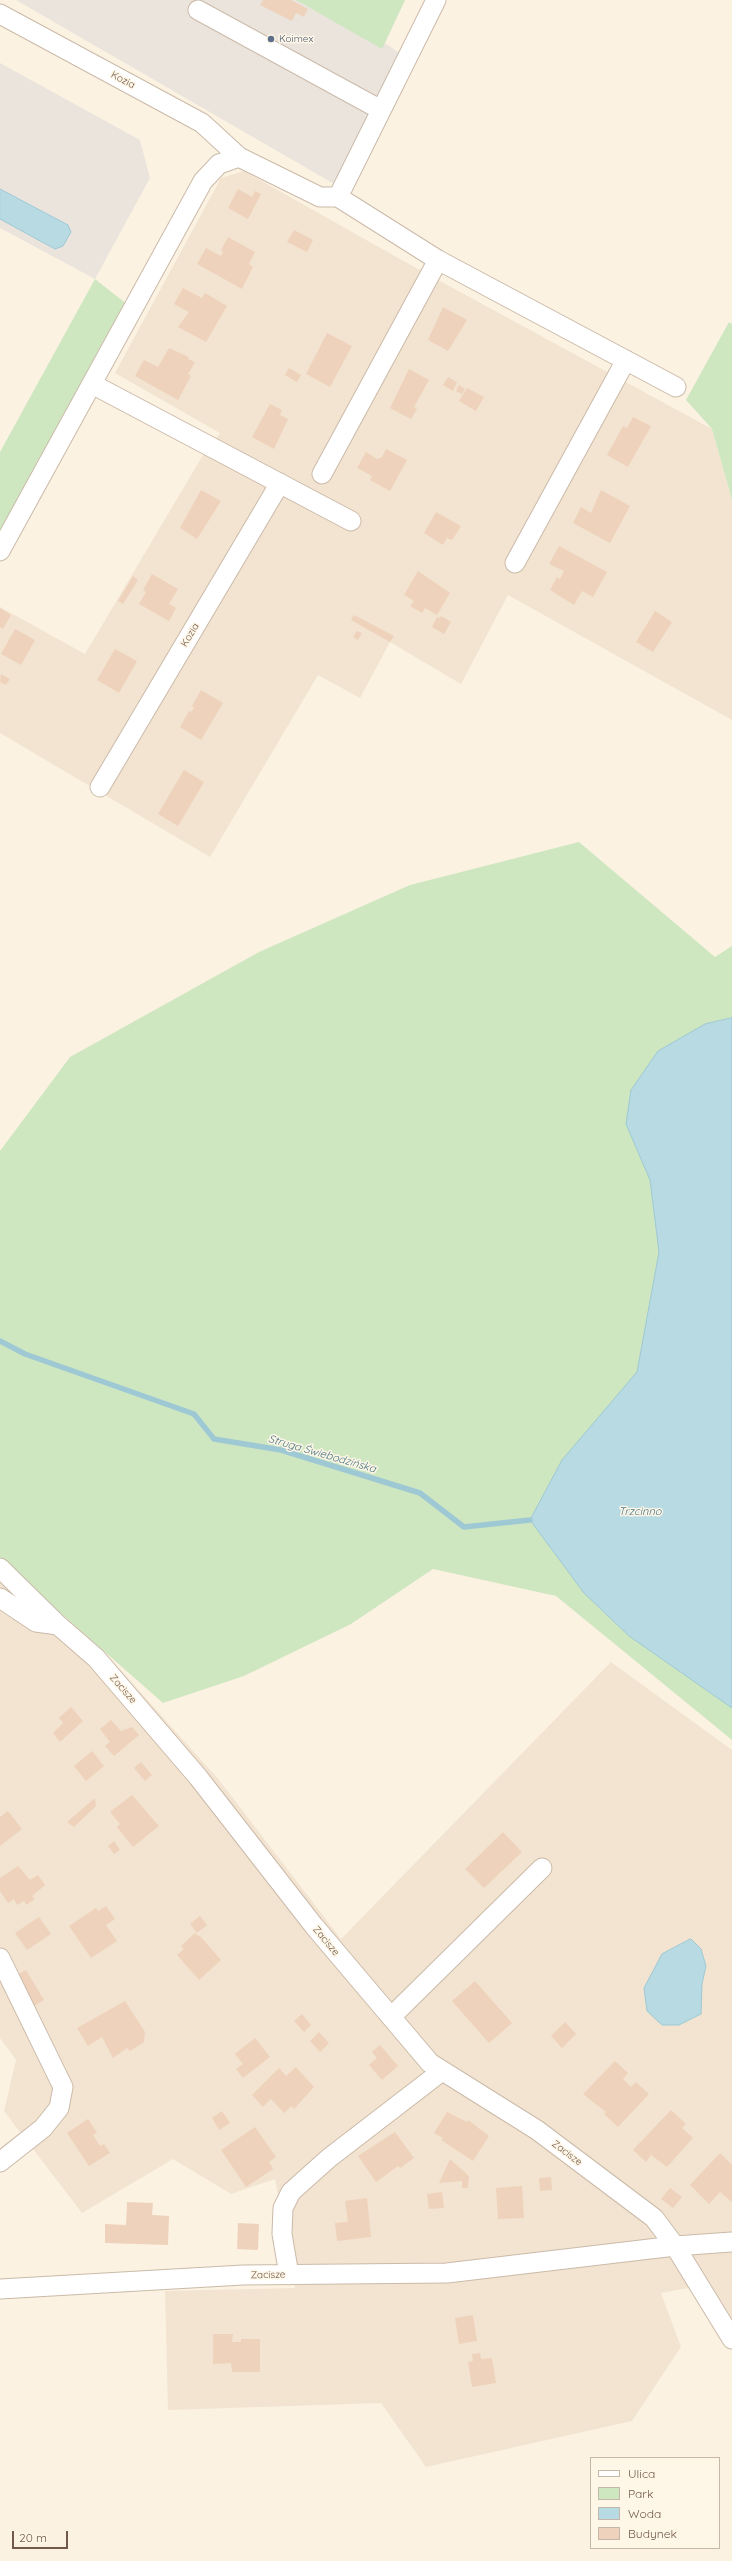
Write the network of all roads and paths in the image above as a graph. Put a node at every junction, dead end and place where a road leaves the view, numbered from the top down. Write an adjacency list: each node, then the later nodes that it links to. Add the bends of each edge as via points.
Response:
1 (436, 0): 4 (street)
2 (198, 10): 4 (street)
3 (0, 14): 5 (street, Kozia, via 202,123)
4 (381, 110): 6 (street)
5 (239, 157): 6 (street, Kozia, via 320,197); 9 (street, via 219,164 203,181)
6 (338, 197): 7 (street)
7 (438, 260): 8 (street); 11 (street)
8 (626, 360): 10 (street); 15 (street)
9 (92, 384): 12 (street); 14 (street)
10 (676, 387)
11 (322, 474)
12 (280, 483): 13 (street); 16 (street, Kozia)
13 (351, 521)
14 (0, 551)
15 (515, 563)
16 (100, 787)
17 (0, 1568): 19 (street, Zacisze)
18 (0, 1598): 19 (street, via 36,1622)
19 (58, 1625): 22 (street, Zacisze, via 96,1658 198,1777 314,1926)
20 (542, 1868): 22 (street)
21 (0, 1958): 24 (street, via 63,2087 59,2108 43,2128)
22 (391, 2017): 23 (street, Zacisze, via 430,2063)
23 (442, 2071): 26 (street, Zacisze, via 537,2130 654,2218); 27 (street, via 329,2158 291,2192 283,2208 282,2234)
24 (0, 2162)
25 (732, 2242): 26 (street)
26 (675, 2246): 27 (street, Zacisze, via 447,2273); 29 (street)
27 (289, 2275): 28 (street, Zacisze)
28 (0, 2288)
29 (732, 2339)

